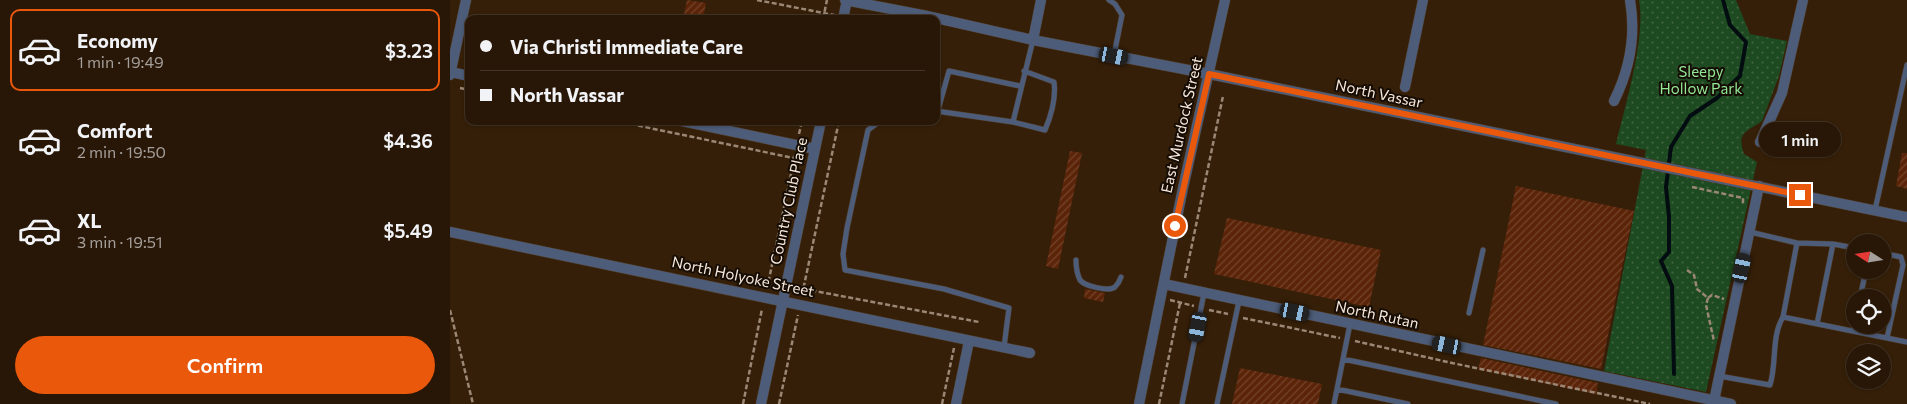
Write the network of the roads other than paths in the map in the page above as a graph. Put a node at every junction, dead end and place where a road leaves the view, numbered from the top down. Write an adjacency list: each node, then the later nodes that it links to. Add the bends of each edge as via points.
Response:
1 (466, 0): 17 (street)
2 (846, 0): 10 (street); 11 (street, North Vassar)
3 (1041, 0): 13 (street)
4 (1109, 0): 9 (lane)
5 (1225, 0): 18 (street, East Murdock Street)
6 (1423, 0): 21 (street)
7 (1630, 0): 23 (street, via 1632,45 1624,80)
8 (1803, 0): 29 (street, via 1782,94)
9 (1116, 2): 14 (lane, via 1122,15)
10 (844, 15)
11 (923, 15)
12 (940, 19): 13 (street, North Vassar)
13 (1033, 40): 14 (street, North Vassar); 16 (lane)
14 (1114, 56): 18 (street, North Vassar)
15 (1906, 65): 32 (lane)
16 (1024, 71): 20 (lane); 25 (lane, via 1054,82 1049,120 1045,130)
17 (450, 74): 19 (street)
18 (1209, 74): 31 (street, North Vassar); 43 (street, East Murdock Street)
19 (465, 76)
20 (1020, 86): 22 (lane, via 949,71); 25 (lane)
21 (1405, 87)
22 (940, 100)
23 (1614, 100)
24 (940, 110): 25 (lane)
25 (1013, 122)
26 (701, 125): 30 (street)
27 (820, 125): 30 (street, Country Club Place)
28 (875, 125): 56 (lane, via 868,130 844,246 845,270 944,289 1009,308)
29 (1760, 142)
30 (815, 149): 45 (street, Country Club Place)
31 (1759, 186): 32 (street, North Vassar); 35 (street)
32 (1874, 210): 33 (street, North Vassar)
33 (1907, 217)
34 (450, 232): 45 (street, North Holyoke Street)
35 (1749, 232): 36 (lane); 59 (street)
36 (1797, 243): 37 (lane); 48 (lane)
37 (1834, 244): 38 (lane); 50 (lane)
38 (1846, 246)
39 (1483, 250): 47 (lane)
40 (1891, 255): 53 (lane, via 1901,257 1903,265)
41 (1076, 260): 42 (lane, via 1080,280 1085,285 1109,290)
42 (1122, 277)
43 (1164, 284): 44 (street, North Rutan); 64 (street, East Murdock Street)
44 (1204, 293): 46 (street, North Rutan); 65 (lane)
45 (783, 300): 54 (street, North Holyoke Street); 62 (street, Country Club Place)
46 (1239, 300): 49 (street, North Rutan); 66 (lane)
47 (1469, 313)
48 (1783, 317): 50 (lane); 59 (lane, via 1779,323 1770,385)
49 (1350, 324): 58 (lane); 61 (street, North Rutan)
50 (1817, 324): 51 (lane)
51 (1846, 330)
52 (1868, 334): 53 (lane)
53 (1887, 338): 55 (lane)
54 (969, 341): 56 (street, North Holyoke Street); 63 (street)
55 (1907, 342)
56 (1004, 348): 57 (street, North Holyoke Street)
57 (1030, 353)
58 (1343, 359): 60 (lane); 69 (lane)
59 (1720, 376): 61 (street)
60 (1337, 389): 67 (lane); 68 (lane)
61 (1714, 402): 70 (street, North Rutan)
62 (760, 404)
63 (956, 404)
64 (1139, 404)
65 (1182, 404)
66 (1217, 404)
67 (1334, 404)
68 (1408, 404)
69 (1556, 404)
70 (1731, 404)

